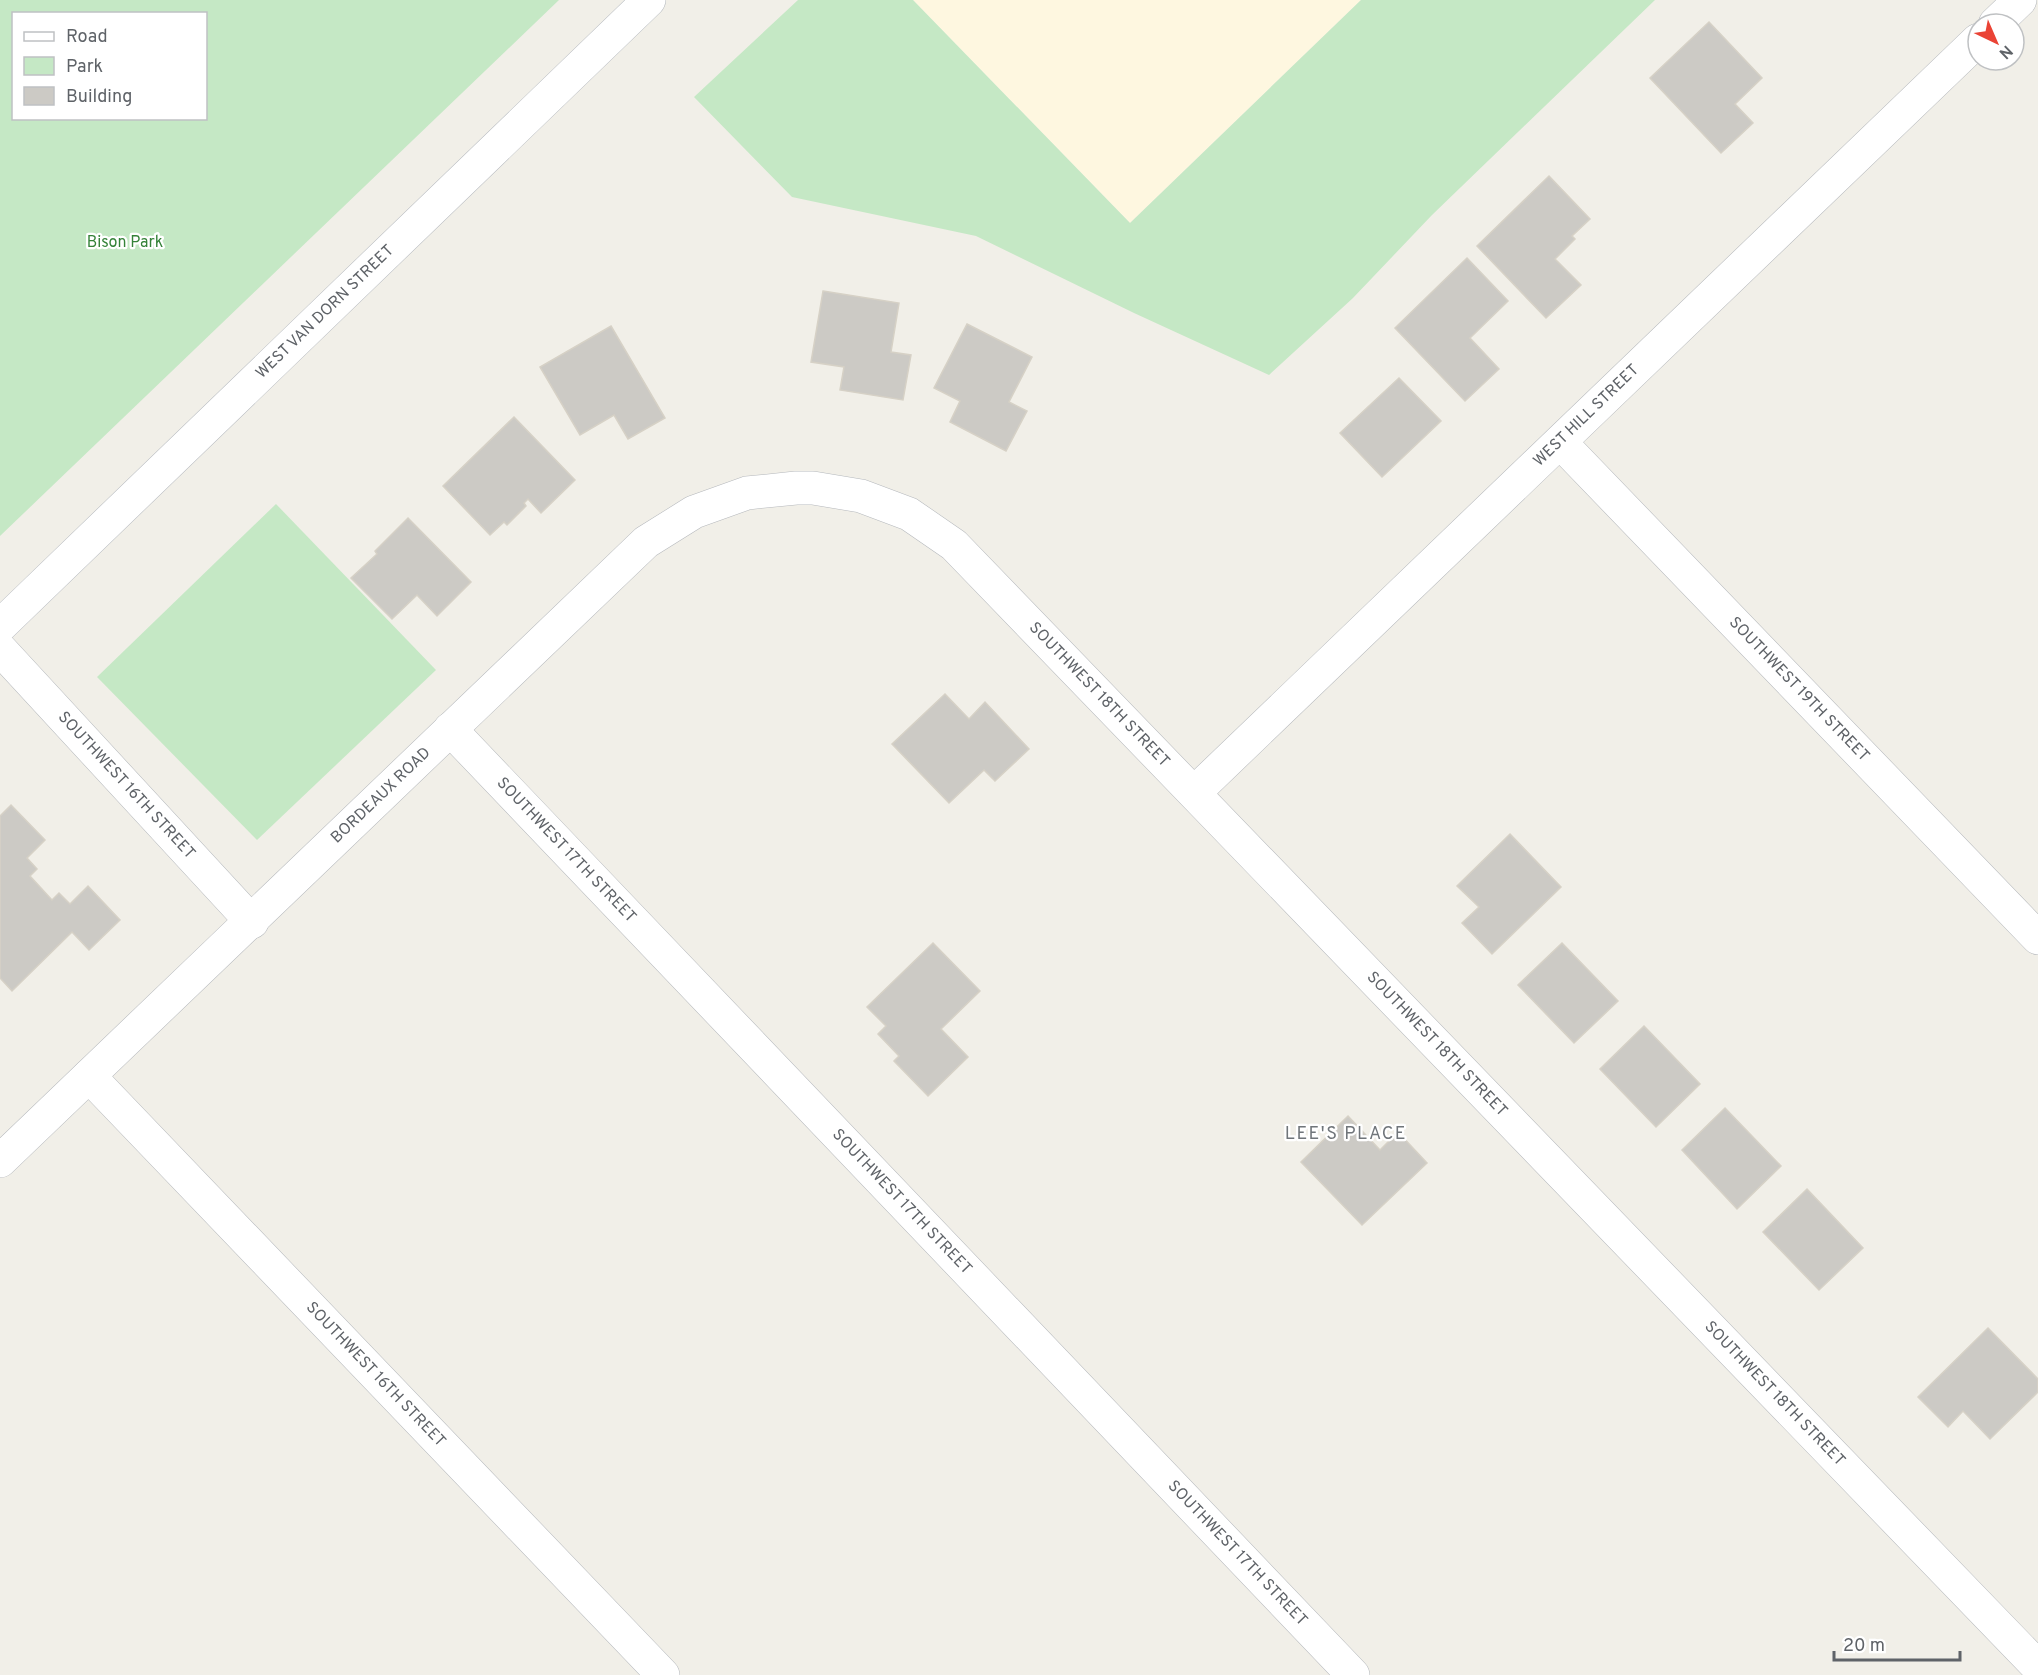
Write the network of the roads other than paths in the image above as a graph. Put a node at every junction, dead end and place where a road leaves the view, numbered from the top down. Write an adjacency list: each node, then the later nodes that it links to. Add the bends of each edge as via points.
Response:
1 (649, 0): 7 (street, WEST VAN DORN STREET)
2 (2020, 0): 3 (street)
3 (2008, 12)
4 (1966, 52): 5 (street, WEST HILL STREET)
5 (1560, 442): 10 (street, WEST HILL STREET); 12 (street, SOUTHWEST 19TH STREET)
6 (796, 488): 9 (street, BORDEAUX ROAD, via 747,493 694,512 646,542); 10 (street, SOUTHWEST 18TH STREET, via 861,496 909,514 954,545)
7 (0, 626)
8 (0, 649): 11 (street, SOUTHWEST 16TH STREET)
9 (450, 729): 11 (street, BORDEAUX ROAD); 17 (street, SOUTHWEST 17TH STREET)
10 (1195, 792): 15 (street, SOUTHWEST 18TH STREET)
11 (252, 922): 13 (street, BORDEAUX ROAD)
12 (2038, 938)
13 (89, 1076): 14 (street, BORDEAUX ROAD); 16 (street, SOUTHWEST 16TH STREET)
14 (0, 1161)
15 (2038, 1667)
16 (663, 1675)
17 (1353, 1675)

